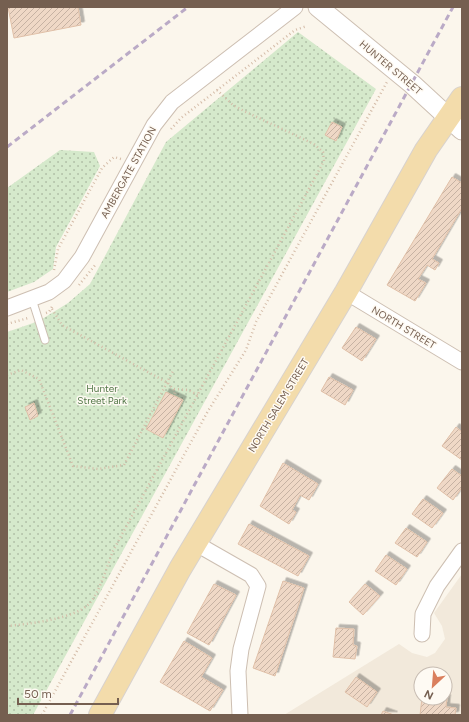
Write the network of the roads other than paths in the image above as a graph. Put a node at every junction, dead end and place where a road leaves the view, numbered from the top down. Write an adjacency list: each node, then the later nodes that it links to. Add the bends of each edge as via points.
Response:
1 (295, 7): 6 (street, AMBERGATE STATION, via 172,102 154,125 82,257 52,298)
2 (318, 7): 4 (street, HUNTER STREET)
3 (462, 98): 4 (main road, NORTH SALEM STREET)
4 (455, 123): 5 (main road, NORTH SALEM STREET, via 426,150)
5 (346, 292): 9 (street, NORTH STREET); 10 (main road, NORTH SALEM STREET)
6 (32, 299): 7 (street, AMBERGATE STATION); 8 (lane)
7 (7, 308)
8 (45, 340)
9 (462, 362)
10 (196, 543): 13 (main road, NORTH SALEM STREET); 14 (street, via 251,575 258,586 238,671)
11 (462, 551): 12 (street, via 437,586 423,614)
12 (422, 634)
13 (100, 715)
14 (240, 715)

